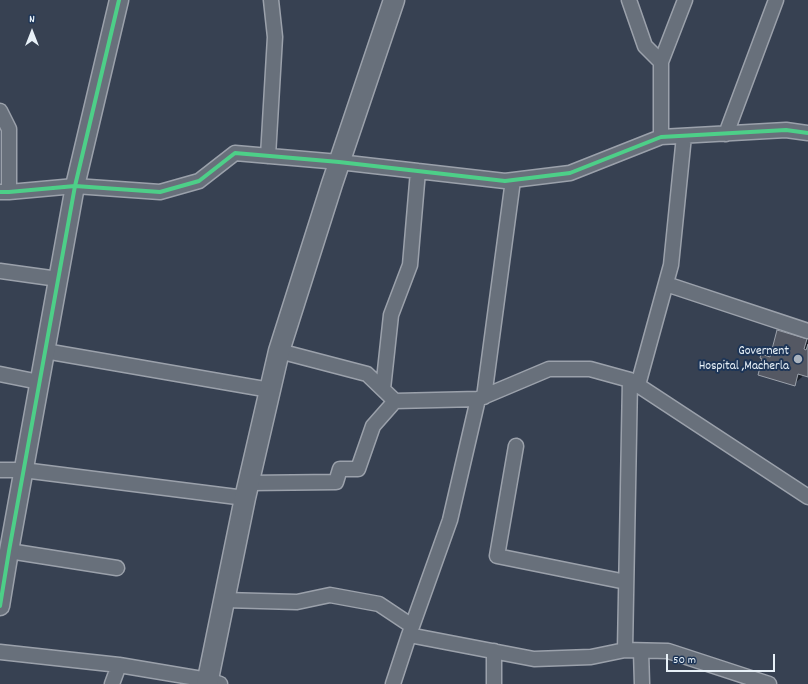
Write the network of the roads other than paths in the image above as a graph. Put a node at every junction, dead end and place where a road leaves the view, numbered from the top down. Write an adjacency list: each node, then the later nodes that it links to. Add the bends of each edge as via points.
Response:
1 (119, 0): 17 (street)
2 (271, 0): 13 (street, via 275,37)
3 (394, 0): 14 (main road)
4 (629, 0): 7 (street, via 645,46)
5 (685, 0): 7 (street)
6 (776, 0): 10 (street)
7 (661, 62): 12 (street)
8 (0, 111): 18 (street, via 9,129)
9 (808, 133): 10 (street, via 786,130)
10 (726, 134): 11 (street)
11 (684, 136): 12 (street); 21 (street, via 671,265)
12 (661, 138): 16 (street, via 570,173)
13 (268, 156): 14 (street); 17 (street, via 235,153 199,181 160,192)
14 (340, 162): 15 (street); 24 (main road)
15 (418, 171): 16 (street); 28 (street, via 410,265 391,315)
16 (513, 180): 30 (street)
17 (75, 186): 18 (street); 20 (street)
18 (5, 192)
19 (0, 271): 20 (street)
20 (58, 279): 23 (street)
21 (666, 284): 22 (street); 27 (street)
22 (808, 331)
23 (45, 351): 26 (street); 29 (street)
24 (279, 351): 28 (street, via 367,374); 29 (main road)
25 (0, 374): 26 (street)
26 (40, 382): 34 (street)
27 (634, 383): 30 (street, via 590,369 549,369); 36 (street); 39 (street)
28 (383, 389): 31 (street)
29 (270, 390): 35 (main road)
30 (481, 398): 31 (street); 42 (street, via 450,520)
31 (395, 401): 35 (street, via 373,426 358,469 340,469 336,482)
32 (516, 446): 39 (street, via 497,556)
33 (0, 470): 34 (street)
34 (24, 470): 35 (street); 37 (street)
35 (247, 491): 40 (main road)
36 (808, 497)
37 (9, 551): 38 (street); 41 (street)
38 (117, 568)
39 (626, 582): 43 (street)
40 (224, 600): 42 (street, via 297,602 330,595 380,604); 48 (main road)
41 (0, 606)
42 (410, 630): 44 (street); 50 (street)
43 (625, 650): 44 (street, via 591,657 534,659); 45 (street)
44 (494, 651): 51 (street)
45 (641, 651): 52 (street); 53 (street, via 668,651)
46 (0, 652): 47 (street)
47 (119, 665): 48 (street); 49 (street)
48 (212, 683)
49 (112, 684)
50 (393, 684)
51 (494, 684)
52 (642, 684)
53 (769, 684)

